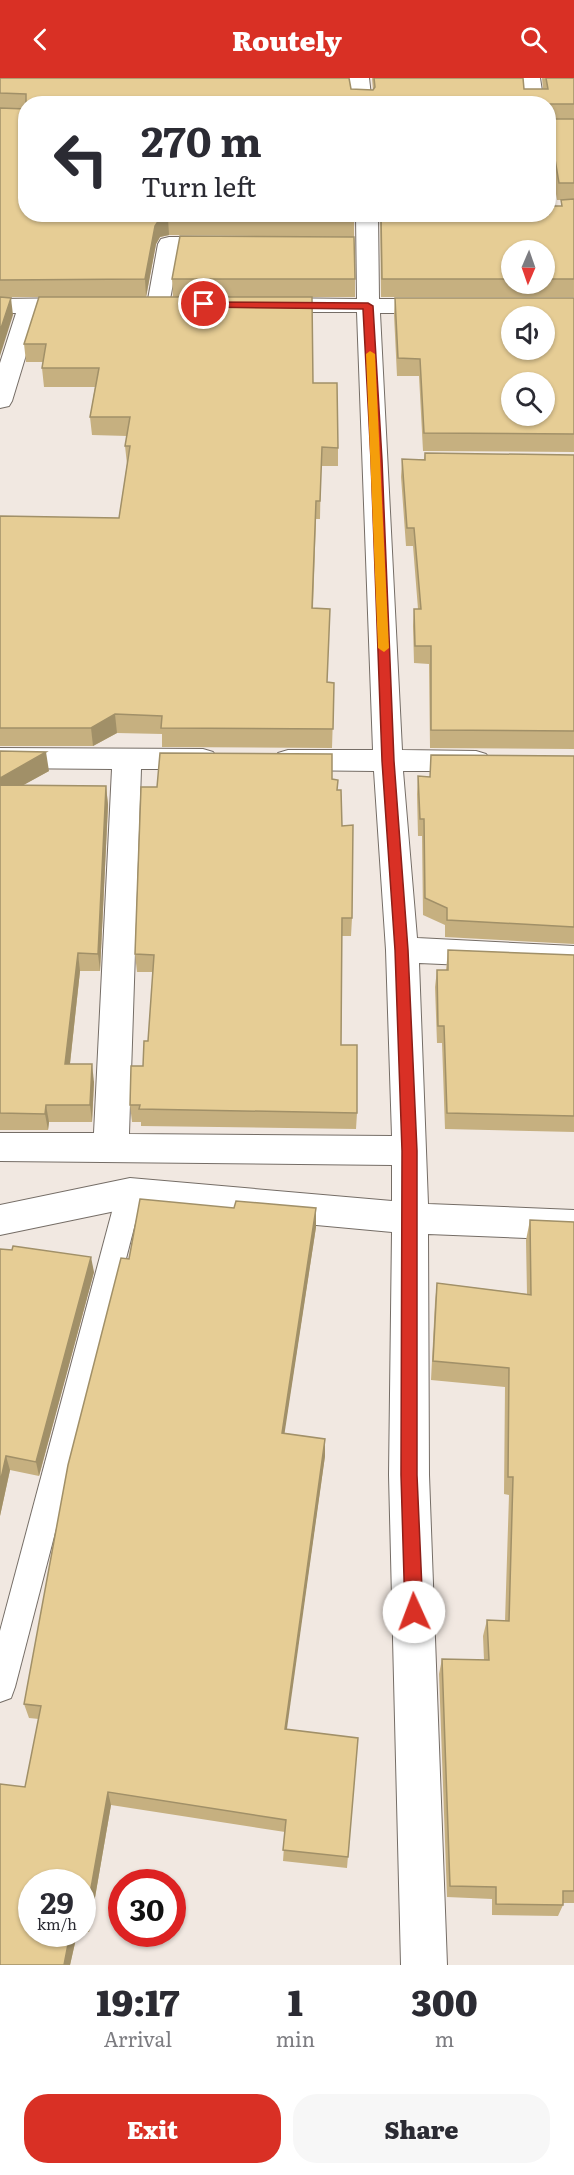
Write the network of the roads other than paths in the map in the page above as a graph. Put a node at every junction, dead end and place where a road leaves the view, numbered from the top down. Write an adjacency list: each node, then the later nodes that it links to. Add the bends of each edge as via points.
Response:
1 (359, 78): 3 (street)
2 (530, 78): 4 (street)
3 (361, 96)
4 (533, 96)
5 (368, 222): 8 (street)
6 (240, 245): 12 (street, via 170,244)
7 (345, 246): 8 (street)
8 (369, 246): 16 (street)
9 (181, 304): 12 (street)
10 (100, 305): 15 (street)
11 (135, 305): 12 (street)
12 (158, 305)
13 (251, 305): 16 (street)
14 (0, 306): 15 (street)
15 (30, 306): 18 (street)
16 (368, 306): 17 (street); 21 (street, via 388,460)
17 (459, 306)
18 (0, 401)
19 (0, 758): 20 (street)
20 (127, 759): 21 (street); 26 (street)
21 (388, 761): 22 (street); 23 (street)
22 (504, 761)
23 (402, 950): 24 (street); 27 (street)
24 (574, 958)
25 (0, 1147): 26 (street)
26 (111, 1148): 27 (street)
27 (410, 1151): 29 (street)
28 (130, 1193): 29 (street); 30 (street); 32 (lane)
29 (409, 1218): 31 (street); 33 (street, via 409,1475)
30 (0, 1220)
31 (574, 1225)
32 (1, 1678)
33 (424, 1965)

